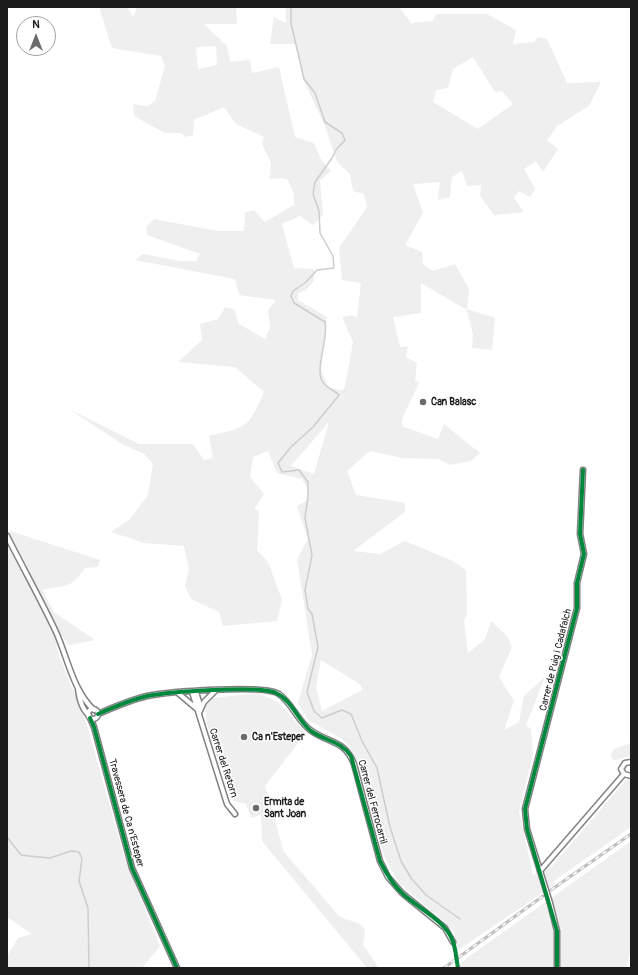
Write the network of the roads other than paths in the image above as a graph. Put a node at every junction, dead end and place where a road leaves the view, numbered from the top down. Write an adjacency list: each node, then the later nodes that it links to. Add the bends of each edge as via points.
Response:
1 (583, 470): 15 (street, Carrer de Puig i Cadafalch, via 580,534 584,554 577,583 577,608 525,808 527,829)
2 (7, 536): 3 (street, Travessera de Ca n'Esteper, via 56,632)
3 (77, 684): 8 (street, Travessera de Ca n'Esteper, via 88,705); 9 (street, Travessera de Ca n'Esteper, via 79,698)
4 (215, 691): 5 (street, Carrer del Ferrocarril); 7 (street); 16 (street, Carrer del Ferrocarril, via 252,688 278,694 309,729 348,751 354,764 380,861 388,877 402,894 445,928)
5 (194, 692): 6 (street, Carrer del Ferrocarril); 7 (street, Carrer del Retorn)
6 (177, 693): 7 (street); 8 (street, Carrer del Ferrocarril, via 145,697)
7 (199, 711): 14 (street, Carrer del Retorn, via 227,804)
8 (96, 713): 9 (street); 9 (street, via 90,711); 10 (street, Travessera de Ca n'Esteper)
9 (89, 716): 10 (street, Travessera de Ca n'Esteper)
10 (94, 727): 17 (street, Travessera de Ca n'Esteper, via 132,868)
11 (631, 762): 12 (street, via 623,764)
12 (624, 774): 13 (street); 15 (street)
13 (631, 776)
14 (235, 814)
15 (540, 871): 18 (street, Carrer de Puig i Cadafalch, bridge, via 557,931)
16 (453, 942)
17 (177, 968)
18 (558, 968)

